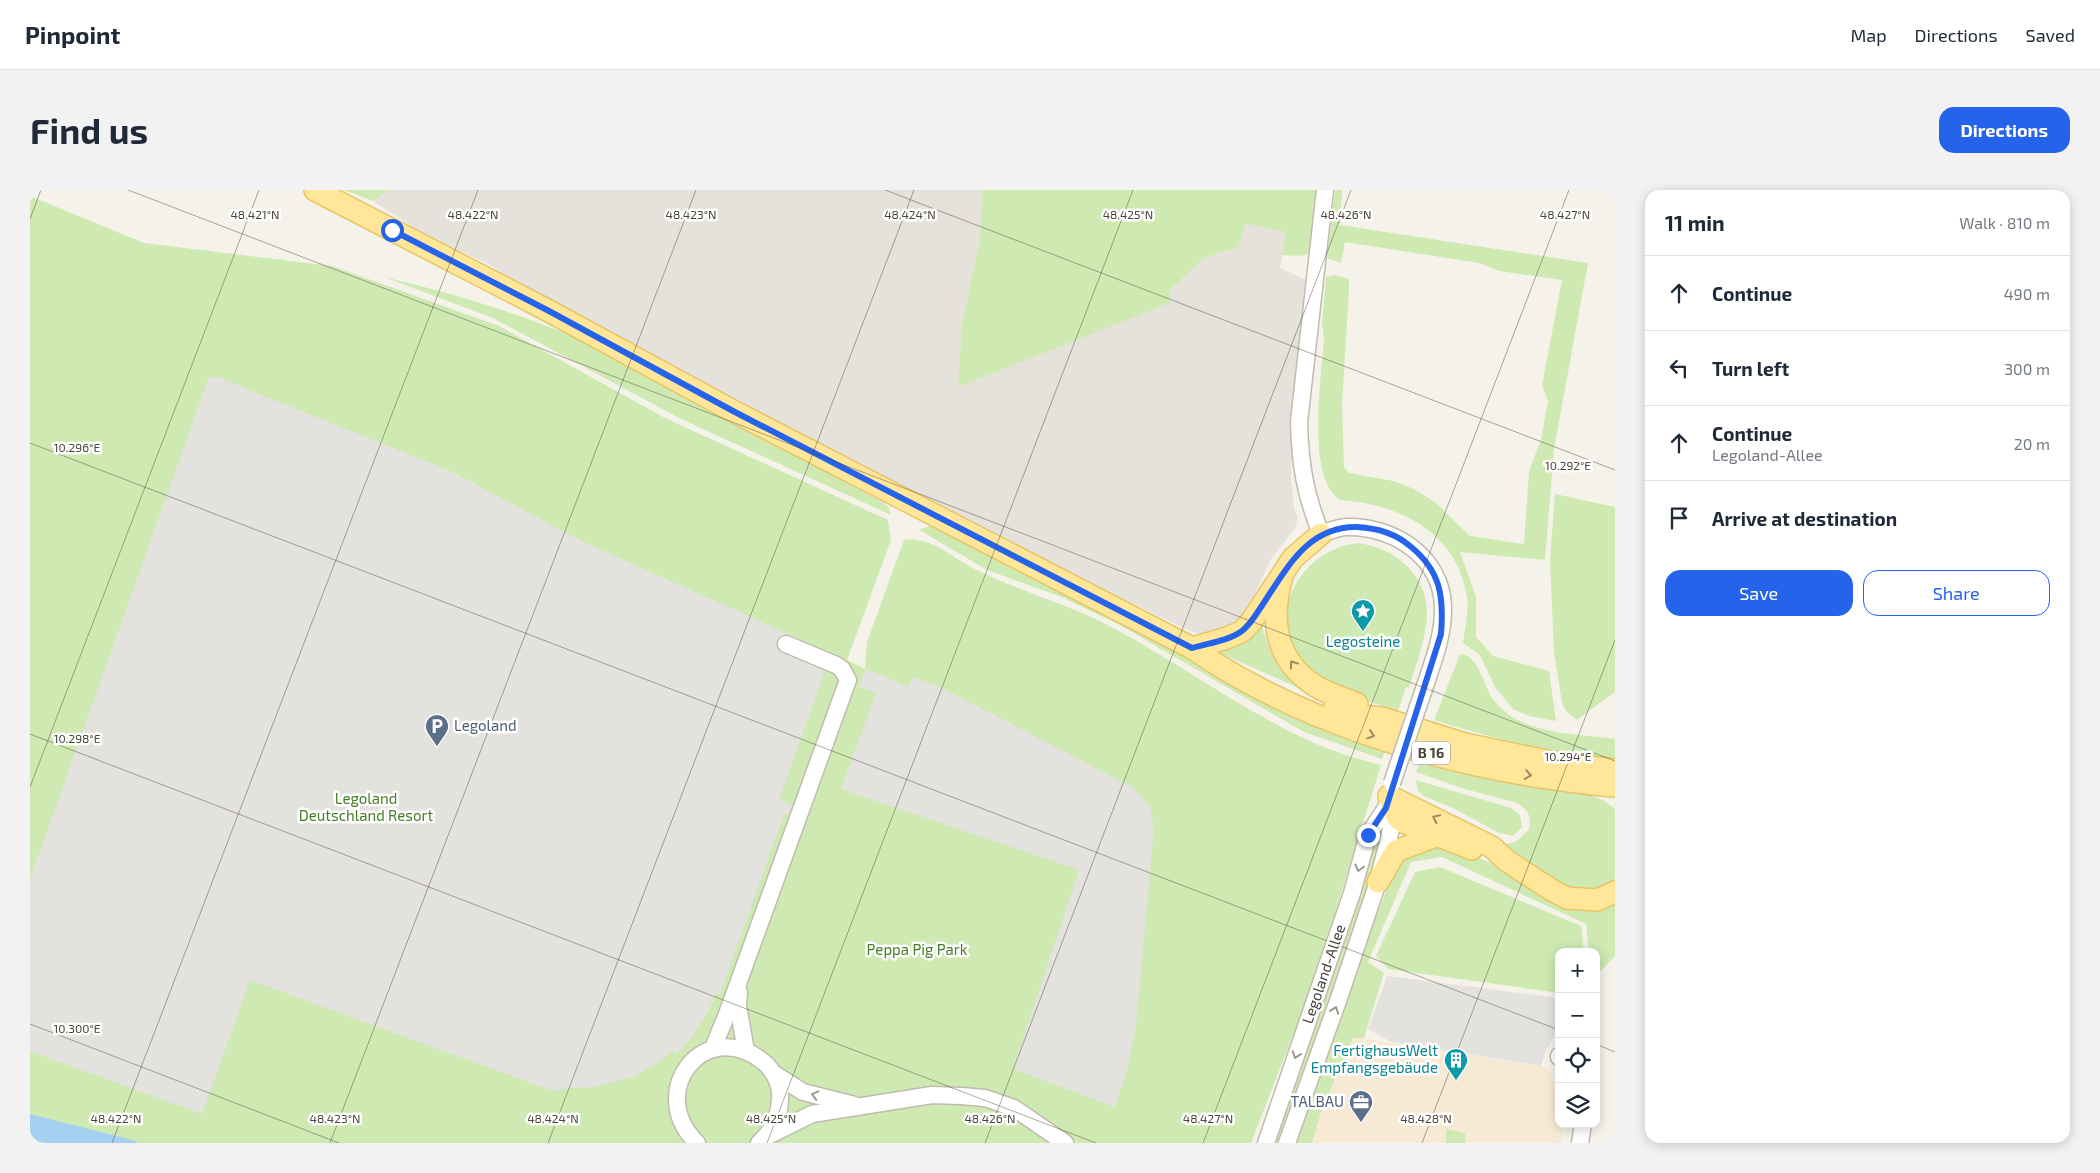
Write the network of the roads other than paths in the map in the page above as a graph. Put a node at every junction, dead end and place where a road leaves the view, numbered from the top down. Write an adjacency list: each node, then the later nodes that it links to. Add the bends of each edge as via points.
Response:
1 (315, 190): 6 (main road, B 16)
2 (1325, 190): 3 (street, via 1300,422 1300,452 1308,500)
3 (1321, 534): 4 (main road, via 1293,558); 11 (street, bridge, via 1345,527 1386,532 1406,542 1421,555 1440,588 1443,606 1441,634)
4 (1282, 576): 6 (main road, via 1241,632); 7 (main road, one-way to 4, via 1363,706 1311,684 1294,666 1279,639 1275,622)
5 (786, 644): 17 (street, via 836,665 848,680)
6 (1192, 648): 7 (main road, B 16, via 1224,658 1296,692 1361,716); 9 (main road, B 16, one-way to 9, via 1220,667 1340,724 1466,762)
7 (1382, 718): 8 (main road, B 16, via 1465,744 1551,762)
8 (1615, 770)
9 (1557, 779): 10 (main road, B 16); 12 (main road)
10 (1615, 786)
11 (1389, 796): 13 (main road, via 1398,818); 14 (main road, one-way to 11, via 1492,847); 15 (street, Legoland-Allee, via 1391,828); 27 (street, Legoland-Allee, one-way to 27, via 1368,835 1352,893)
12 (1615, 802)
13 (1436, 836): 14 (main road); 15 (main road, via 1396,851)
14 (1507, 861): 16 (main road, via 1567,898 1586,900)
15 (1378, 882): 22 (street, Legoland-Allee, one-way to 15)
16 (1613, 892)
17 (740, 980): 18 (street); 19 (street, via 738,1006)
18 (713, 1048): 19 (street, via 730,1047); 25 (street, via 692,1062 677,1089 679,1119)
19 (746, 1051): 20 (street, via 765,1063)
20 (773, 1073): 21 (street, one-way to 20, via 803,1092); 24 (street, via 780,1088 781,1105 777,1121)
21 (862, 1107): 24 (street, via 812,1114); 26 (street, via 932,1095 985,1098 1014,1108)
22 (1294, 1122): 28 (street, Legoland-Allee); 29 (street)
23 (1582, 1128): 30 (street)
24 (763, 1139)
25 (697, 1143)
26 (1065, 1143)
27 (1266, 1143)
28 (1288, 1143)
29 (1292, 1143)
30 (1580, 1143)

